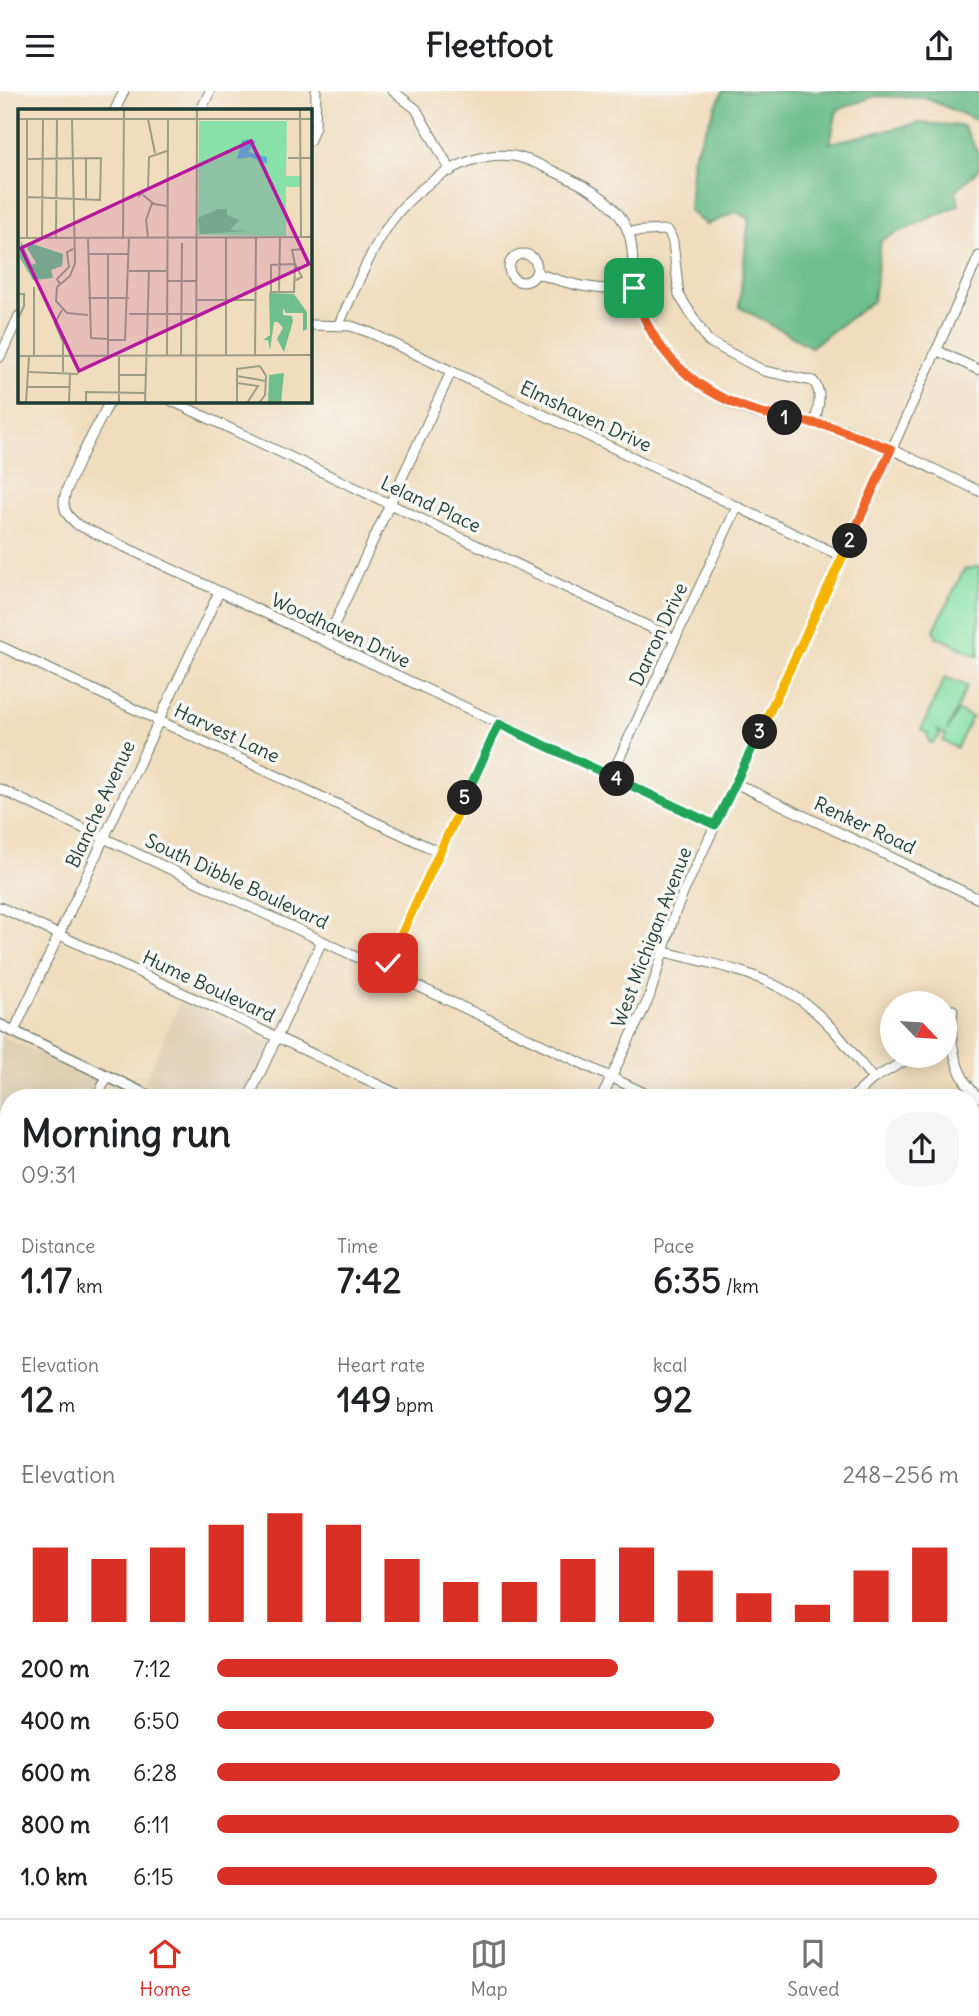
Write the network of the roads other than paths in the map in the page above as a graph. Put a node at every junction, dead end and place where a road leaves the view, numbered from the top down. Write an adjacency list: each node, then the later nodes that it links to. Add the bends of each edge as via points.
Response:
1 (124, 91): 5 (street)
2 (210, 91): 6 (street)
3 (316, 91): 7 (street)
4 (393, 91): 8 (street, via 416,109)
5 (115, 109)
6 (201, 109)
7 (312, 132)
8 (451, 171): 9 (street, via 484,157 525,159 596,193); 13 (street, via 416,195 386,228)
9 (628, 232): 12 (street); 22 (street, via 664,230 671,234 679,295 708,341 764,372 813,381 820,396)
10 (979, 256): 16 (street, West Michigan Avenue)
11 (537, 272): 12 (street, via 579,287)
12 (634, 288): 22 (street, via 661,346 699,384 750,411)
13 (339, 324): 14 (street, Elmshaven Drive); 19 (street, Elmshaven Drive, via 371,333)
14 (312, 325)
15 (17, 328): 17 (street)
16 (936, 350): 18 (street); 23 (street, West Michigan Avenue)
17 (0, 357)
18 (979, 370)
19 (451, 372): 25 (street); 26 (street, Elmshaven Drive)
20 (109, 403): 28 (street, Woodhaven Drive, via 66,491 69,518)
21 (176, 403): 25 (street, Leland Place)
22 (815, 423): 23 (street)
23 (891, 449): 24 (street); 27 (street, West Michigan Avenue)
24 (979, 491)
25 (390, 504): 29 (street, Leland Place); 30 (street)
26 (737, 507): 27 (street, Elmshaven Drive); 29 (street, Darron Drive)
27 (843, 557): 35 (street, West Michigan Avenue)
28 (219, 592): 30 (street, Woodhaven Drive); 32 (street, Blanche Avenue)
29 (676, 639): 34 (street, Darron Drive)
30 (326, 642): 33 (street, Woodhaven Drive)
31 (0, 646): 32 (street, Harvest Lane)
32 (159, 720): 38 (street, Blanche Avenue); 39 (street, Harvest Lane)
33 (499, 724): 34 (street, Woodhaven Drive); 39 (street)
34 (611, 776): 37 (street, Woodhaven Drive)
35 (735, 783): 37 (street, West Michigan Avenue); 40 (street, Renker Road)
36 (0, 789): 38 (street, South Dibble Boulevard)
37 (715, 825): 44 (street, West Michigan Avenue, via 678,905)
38 (105, 838): 42 (street, Blanche Avenue); 43 (street, South Dibble Boulevard)
39 (439, 852): 45 (street)
40 (979, 899)
41 (0, 907): 42 (street, Hume Boulevard)
42 (58, 935): 47 (street, Blanche Avenue); 48 (street, Hume Boulevard)
43 (323, 941): 45 (street, South Dibble Boulevard); 48 (street)
44 (665, 952): 51 (street, West Michigan Avenue); 53 (street, via 785,990 823,1019)
45 (385, 970): 51 (street, South Dibble Boulevard)
46 (0, 1025): 47 (main road)
47 (13, 1031): 52 (main road)
48 (278, 1038): 56 (street); 57 (street, Hume Boulevard)
49 (957, 1065): 61 (street)
50 (892, 1068): 53 (street)
51 (612, 1076): 58 (street, West Michigan Avenue); 59 (street, South Dibble Boulevard)
52 (107, 1077): 54 (street); 55 (main road)
53 (873, 1079): 60 (street)
54 (101, 1089)
55 (133, 1089)
56 (253, 1089)
57 (387, 1089)
58 (605, 1089)
59 (637, 1089)
60 (862, 1089)
61 (971, 1089)

